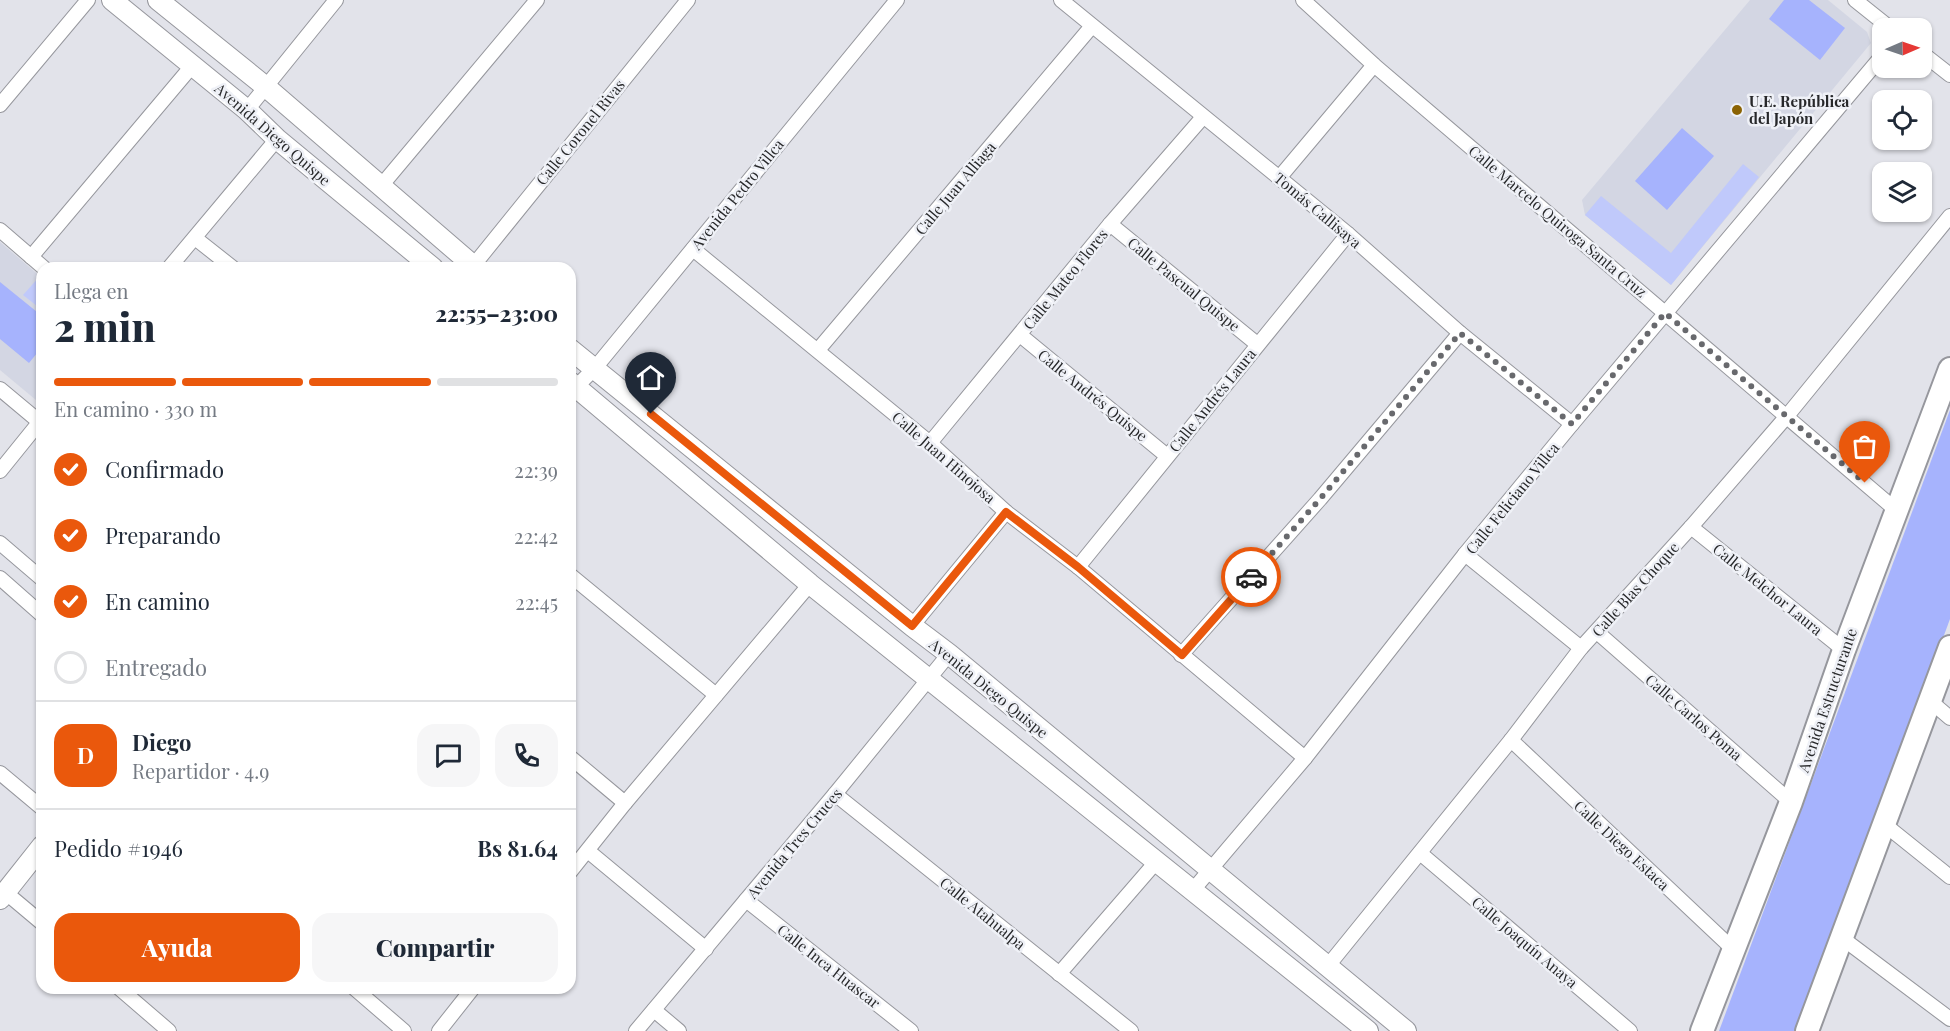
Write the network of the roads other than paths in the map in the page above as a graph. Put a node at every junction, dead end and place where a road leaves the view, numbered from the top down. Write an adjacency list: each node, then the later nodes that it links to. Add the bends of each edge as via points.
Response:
1 (88, 0): 19 (street)
2 (112, 0): 15 (street, Avenida Diego Quispe)
3 (158, 0): 18 (street, Avenida Diego Quispe)
4 (336, 0): 18 (street)
5 (537, 0): 24 (street)
6 (688, 0): 37 (street, Calle Coronel Rivas)
7 (897, 0): 30 (street, Avenida Pedro Villca)
8 (1061, 0): 12 (street, Tomás Callisaya)
9 (1855, 0): 11 (street)
10 (1306, 1): 14 (street, Calle Marcelo Quiroga Santa Cruz)
11 (1878, 18)
12 (1092, 26): 21 (street, Tomás Callisaya); 42 (street, Calle Juan Alliaga)
13 (1932, 61): 17 (street)
14 (1374, 65): 23 (street); 38 (street, Calle Marcelo Quiroga Santa Cruz)
15 (192, 66): 20 (street, Avenida Diego Quispe); 31 (street)
16 (1872, 68): 38 (street, Calle Feliciano Villca)
17 (1950, 75)
18 (266, 87): 20 (street); 24 (street, Avenida Diego Quispe)
19 (0, 105)
20 (247, 110): 22 (street, Avenida Diego Quispe)
21 (1203, 117): 23 (street, Tomás Callisaya); 26 (street, Calle Mateo Flores)
22 (277, 139): 29 (street); 35 (street, Avenida Diego Quispe)
23 (1279, 178): 28 (street, Tomás Callisaya)
24 (381, 186): 36 (street, Avenida Diego Quispe)
25 (1950, 216): 49 (street, Calle Blas Choque)
26 (1110, 224): 40 (street, Calle Mateo Flores); 41 (street, Calle Pascual Quispe)
27 (0, 230): 31 (street)
28 (1348, 234): 39 (street, Tomás Callisaya); 41 (street, Calle Andrés Laura)
29 (195, 238): 33 (street); 34 (street)
30 (693, 249): 42 (street, Calle Juan Hinojosa); 44 (street, Avenida Pedro Villca)
31 (31, 257): 32 (street)
32 (37, 262)
33 (174, 262)
34 (225, 262)
35 (426, 262)
36 (468, 262)
37 (478, 262)
38 (1665, 313): 49 (street, Calle Marcelo Quiroga Santa Cruz); 51 (street, Calle Feliciano Villca)
39 (1460, 333): 51 (street, Tomás Callisaya); 73 (street)
40 (1020, 335): 53 (street, Calle Mateo Flores); 54 (street, Calle Andrés Quispe)
41 (1257, 344): 54 (street, Calle Andrés Laura)
42 (818, 350): 53 (street, Calle Juan Hinojosa)
43 (576, 354): 44 (street, Avenida Diego Quispe)
44 (595, 368): 46 (street, Avenida Pedro Villca); 67 (street, Avenida Diego Quispe)
45 (1950, 369): 56 (main road, Avenida Estructurante)
46 (576, 382)
47 (576, 387): 65 (street, Avenida Diego Quispe)
48 (0, 389): 50 (street)
49 (1787, 416): 56 (street, Calle Marcelo Quiroga Santa Cruz); 58 (street, Calle Blas Choque)
50 (36, 417)
51 (1572, 424): 60 (street, Calle Feliciano Villca)
52 (36, 427): 55 (street)
53 (930, 443): 57 (street, Calle Juan Hinojosa)
54 (1167, 456): 61 (street, Calle Andrés Laura)
55 (0, 471)
56 (1896, 510): 71 (main road, Avenida Estructurante)
57 (1006, 512): 61 (street, Calle Juan Hinojosa); 67 (street)
58 (1691, 527): 68 (street, Calle Blas Choque); 71 (street, Calle Melchor Laura)
59 (0, 543): 62 (street)
60 (1465, 554): 70 (street); 79 (street, Calle Feliciano Villca)
61 (1078, 567): 73 (street, Calle Juan Hinojosa)
62 (36, 574)
63 (0, 578): 66 (street)
64 (576, 580): 75 (street)
65 (810, 584): 74 (street, Avenida Diego Quispe); 75 (street)
66 (36, 610)
67 (912, 626): 72 (street, Avenida Diego Quispe)
68 (1597, 632): 70 (street, Calle Blas Choque); 83 (street, Calle Carlos Poma)
69 (1950, 647): 76 (main road)
70 (1581, 648): 78 (street, Calle Blas Choque)
71 (1844, 650): 83 (main road, Avenida Estructurante)
72 (949, 654): 74 (street, Avenida Tres Cruces); 92 (street, Avenida Diego Quispe)
73 (1182, 655): 79 (street, Calle Juan Hinojosa)
74 (928, 680): 82 (street, Avenida Tres Cruces); 90 (street, Avenida Diego Quispe)
75 (716, 695): 85 (street)
76 (1929, 700): 77 (street); 86 (main road)
77 (1950, 718)
78 (1511, 740): 88 (street, Calle Blas Choque); 100 (street, Calle Diego Estaca)
79 (1305, 758): 92 (street, Calle Feliciano Villca)
80 (576, 762): 85 (street)
81 (0, 773): 84 (street)
82 (835, 794): 96 (street, Avenida Tres Cruces); 102 (street, Calle Atahualpa)
83 (1791, 802): 100 (main road, Avenida Estructurante)
84 (36, 803)
85 (625, 803): 87 (street)
86 (1884, 824): 93 (street); 98 (main road)
87 (588, 851): 91 (street); 99 (street)
88 (1420, 853): 101 (street, Calle Blas Choque); 117 (street, Calle Joaquín Anaya)
89 (36, 854): 95 (street)
90 (1156, 862): 94 (street, Avenida Diego Quispe); 102 (street)
91 (576, 865)
92 (1210, 870): 94 (street, Calle Feliciano Villca); 101 (street, Avenida Diego Quispe)
93 (1950, 877)
94 (1193, 890): 115 (street, Avenida Diego Quispe)
95 (3, 896): 97 (street)
96 (746, 900): 99 (street, Avenida Tres Cruces); 113 (street, Calle Inca Huascar)
97 (36, 919)
98 (1842, 938): 107 (street); 119 (main road)
99 (706, 949): 106 (street, Avenida Tres Cruces)
100 (1734, 950): 118 (main road, Avenida Estructurante)
101 (1327, 967): 116 (street, Avenida Diego Quispe)
102 (1059, 974): 114 (street, Calle Atahualpa)
103 (126, 994): 108 (street)
104 (361, 994): 109 (street)
105 (468, 994): 110 (street)
106 (654, 1010): 111 (street, Avenida Tres Cruces); 112 (street)
107 (1950, 1019)
108 (169, 1031)
109 (404, 1031)
110 (439, 1031)
111 (636, 1031)
112 (679, 1031)
113 (911, 1031)
114 (1131, 1031)
115 (1368, 1031)
116 (1406, 1031)
117 (1630, 1031)
118 (1702, 1031)
119 (1807, 1031)

